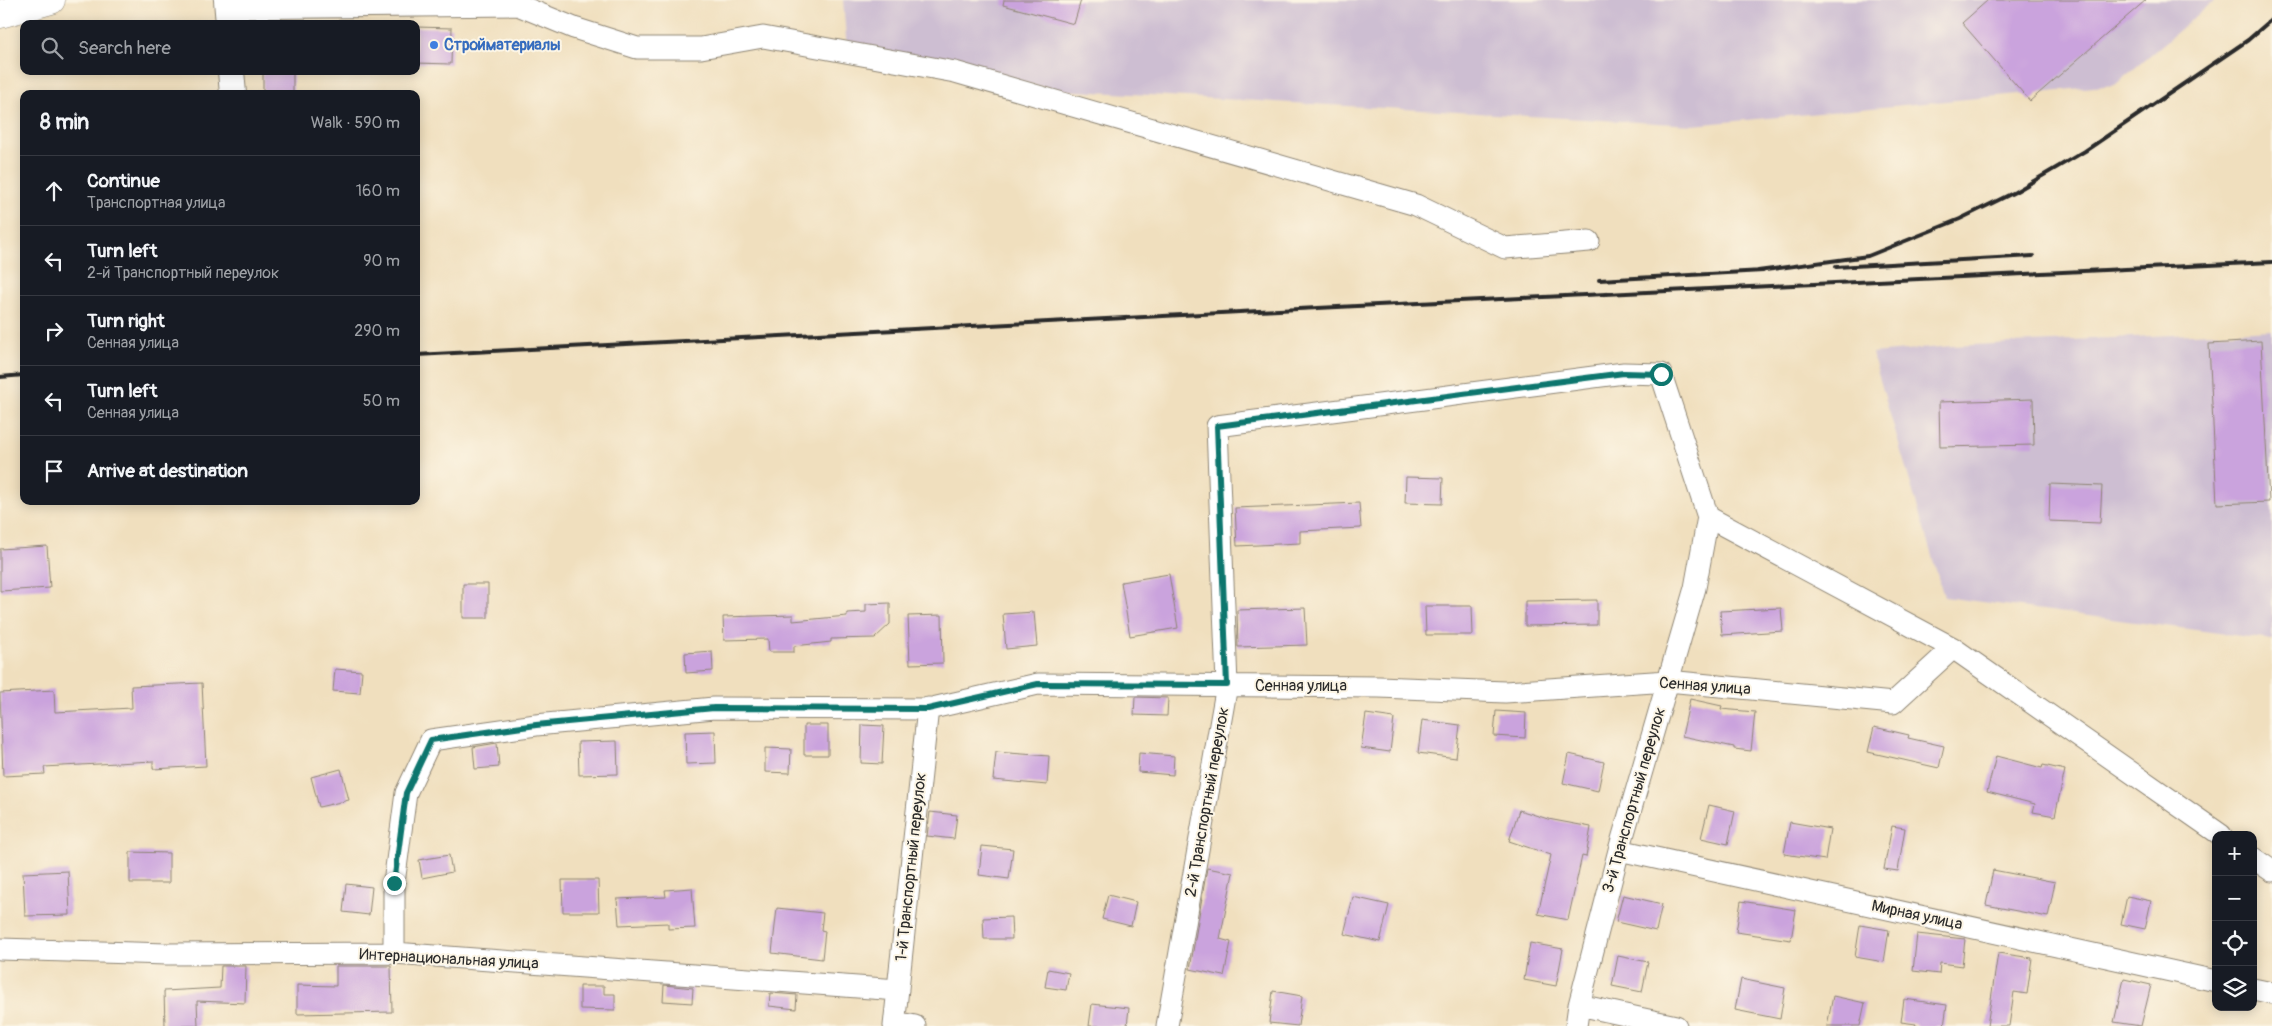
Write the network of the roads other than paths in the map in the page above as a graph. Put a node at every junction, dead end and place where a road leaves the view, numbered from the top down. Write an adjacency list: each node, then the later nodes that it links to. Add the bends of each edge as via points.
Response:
1 (50, 0): 3 (main road)
2 (227, 8): 6 (street, via 518,5 574,28 637,48 701,48 763,37 955,72 1416,205 1505,248)
3 (0, 14)
4 (231, 75): 5 (street)
5 (233, 90)
6 (1588, 241)
7 (1217, 426): 8 (street, 3-й Транспортный переулок, via 1624,373 1661,374); 11 (street, 2-й Транспортный переулок)
8 (1708, 517): 9 (street); 10 (street, 3-й Транспортный переулок, via 1695,588)
9 (1953, 648): 10 (street, Сенная улица, via 1893,703); 13 (street)
10 (1668, 681): 11 (street, Сенная улица, via 1505,692); 14 (street, 3-й Транспортный переулок)
11 (1227, 685): 12 (street, Сенная улица, via 1038,684); 23 (street, 2-й Транспортный переулок)
12 (928, 709): 16 (street, Сенная улица, via 714,708 536,725 431,740 406,793 394,883); 18 (street, 1-й Транспортный переулок)
13 (2214, 831)
14 (1619, 850): 17 (street, Мирная улица); 21 (street, 3-й Транспортный переулок)
15 (0, 949): 16 (street, Интернациональная улица, via 167,954)
16 (394, 954): 18 (street, Интернациональная улица)
17 (2212, 980)
18 (898, 990): 22 (street, 1-й Транспортный переулок)
19 (2257, 990): 20 (street)
20 (2272, 994)
21 (1579, 1005): 24 (street, 3-й Транспортный переулок); 25 (street)
22 (901, 1025)
23 (1167, 1026)
24 (1576, 1026)
25 (1676, 1026)

